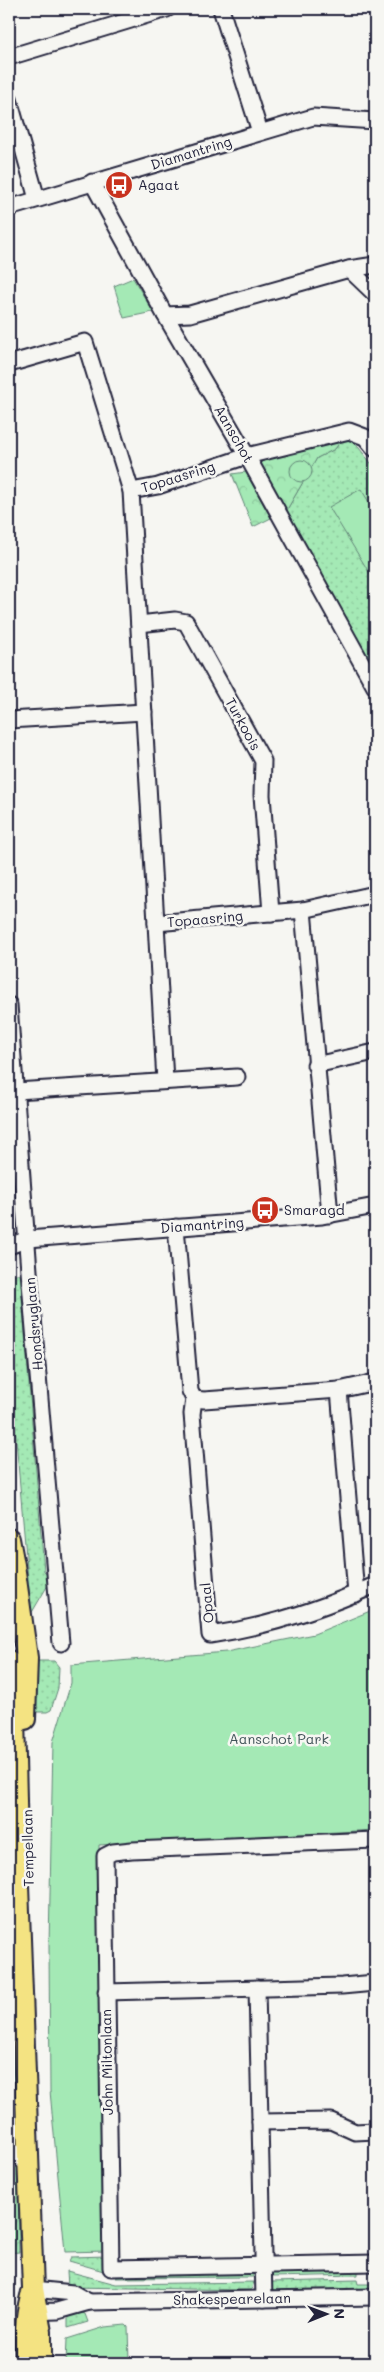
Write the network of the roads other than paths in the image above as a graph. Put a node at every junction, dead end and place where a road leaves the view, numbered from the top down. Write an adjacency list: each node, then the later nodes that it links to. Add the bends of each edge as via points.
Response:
1 (167, 9): 3 (street)
2 (221, 9): 6 (street)
3 (9, 56)
4 (9, 99): 8 (street)
5 (375, 121): 6 (street, Diamantring, via 313,117)
6 (260, 132): 7 (street, Diamantring)
7 (92, 182): 8 (street, Diamantring); 13 (street, Aanschot)
8 (38, 199): 9 (street, Diamantring)
9 (9, 208)
10 (375, 265): 11 (street)
11 (349, 269): 12 (street); 13 (street, via 190,314)
12 (375, 294)
13 (164, 315): 16 (street, Aanschot)
14 (9, 364): 17 (street, via 85,342)
15 (375, 449): 16 (street, Topaasring, via 365,436 349,431)
16 (247, 456): 17 (street, Topaasring, via 158,486); 19 (street, Aanschot)
17 (131, 491): 18 (street, Topaasring)
18 (139, 624): 20 (street, Topaasring); 24 (street, Turkoois, via 186,622 263,762 262,795)
19 (375, 688)
20 (144, 712): 21 (street); 25 (street, Topaasring)
21 (9, 720)
22 (375, 894): 23 (street, Topaasring)
23 (303, 910): 24 (street, Topaasring); 28 (street)
24 (271, 912): 25 (street, Topaasring)
25 (156, 923): 30 (street)
26 (9, 1005): 31 (street, Hondsruglaan)
27 (375, 1052): 28 (street)
28 (315, 1065): 33 (street)
29 (237, 1077): 30 (street)
30 (165, 1081): 31 (street)
31 (16, 1091): 36 (street, Hondsruglaan)
32 (375, 1206): 33 (street, Diamantring)
33 (330, 1215): 34 (street, Diamantring)
34 (176, 1227): 36 (street, Diamantring); 40 (street, via 190,1391)
35 (9, 1235): 36 (street, Diamantring)
36 (28, 1239): 37 (street, Diamantring); 44 (street, Hondsruglaan)
37 (9, 1246)
38 (375, 1382): 39 (street)
39 (339, 1390): 40 (street); 43 (street)
40 (194, 1399): 43 (street, Opaal, via 192,1414 210,1634 290,1616)
41 (9, 1539): 45 (main road, via 27,1658)
42 (375, 1585): 43 (street, Opaal)
43 (356, 1594)
44 (61, 1643)
45 (13, 1684): 46 (main road, Tempellaan); 51 (main road, Tempellaan, via 29,1882)
46 (12, 1804): 51 (main road, Tempellaan)
47 (375, 1840): 50 (street, John Miltonlaan, via 132,1850 105,1856)
48 (375, 1983): 49 (street)
49 (257, 1988): 50 (street); 52 (street)
50 (106, 1992): 57 (street, John Miltonlaan, via 111,2268)
51 (23, 2008): 55 (main road, Tempellaan)
52 (260, 2122): 53 (street, via 331,2121 355,2132); 57 (street)
53 (375, 2131)
54 (9, 2148): 55 (street)
55 (30, 2167): 58 (main road, Tempellaan)
56 (375, 2263): 57 (street)
57 (263, 2266): 60 (street)
58 (33, 2289): 61 (street, Shakespearelaan, via 73,2293); 62 (main road, Tempellaan)
59 (375, 2297): 60 (street, Shakespearelaan)
60 (264, 2298): 61 (street, Shakespearelaan)
61 (89, 2302): 62 (street, Shakespearelaan, via 57,2311)
62 (32, 2312): 63 (main road, Tempellaan); 64 (main road, Tempellaan, via 41,2332)
63 (26, 2363)
64 (41, 2363)

